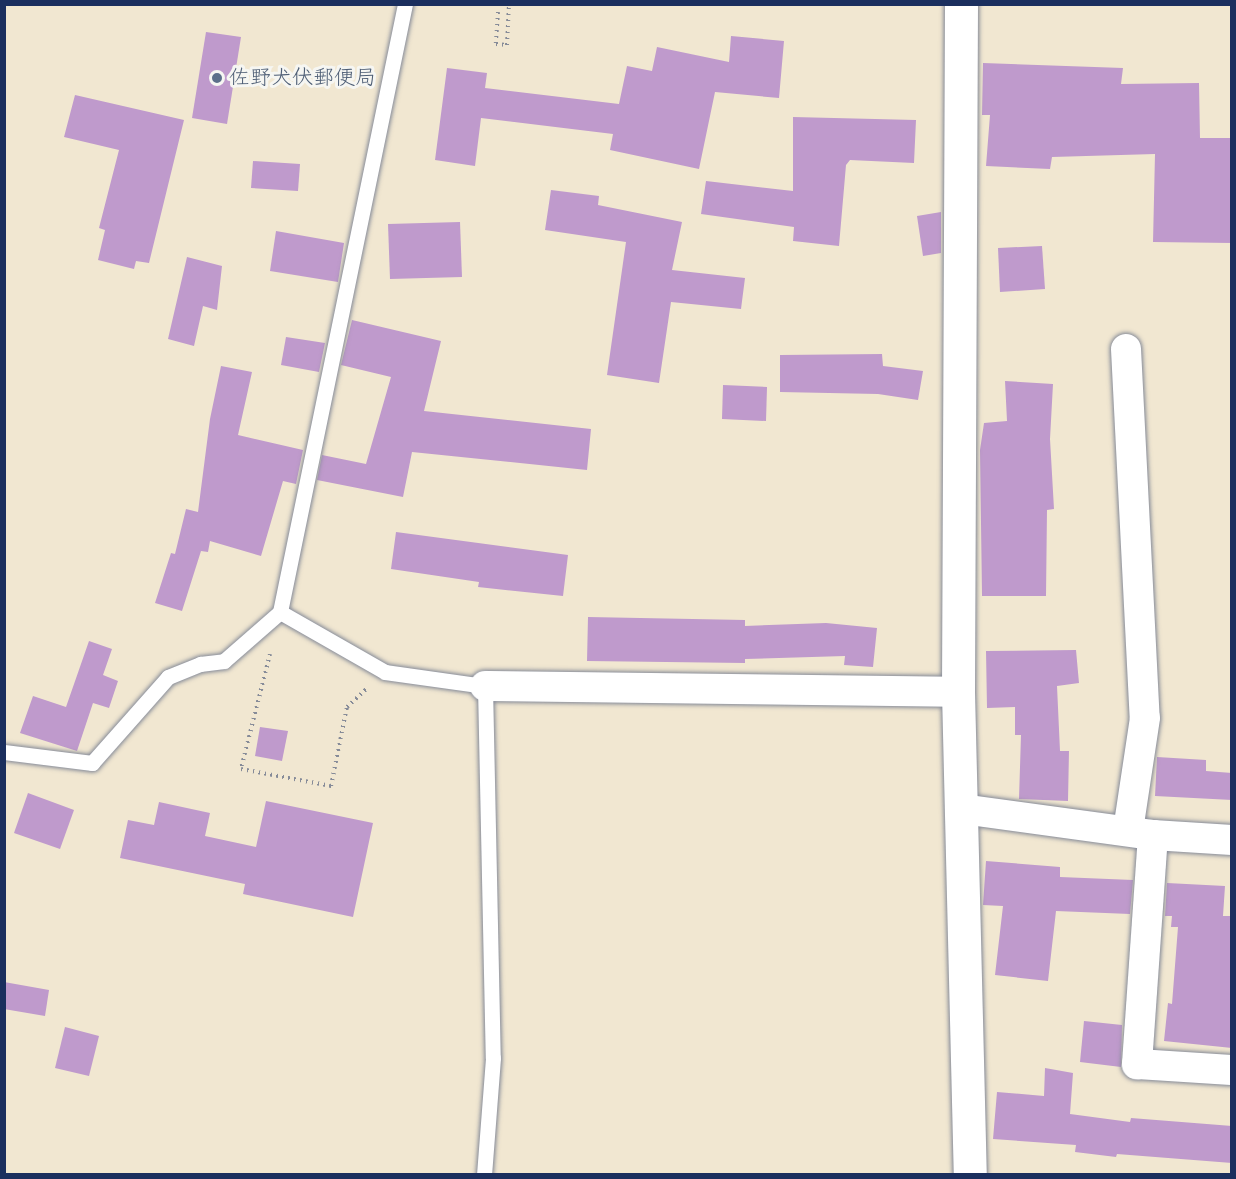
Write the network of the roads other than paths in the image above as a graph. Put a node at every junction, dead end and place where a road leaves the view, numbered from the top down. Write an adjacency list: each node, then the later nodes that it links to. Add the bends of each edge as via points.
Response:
1 (405, 4): 4 (lane)
2 (961, 4): 6 (street)
3 (1126, 349): 9 (street, via 1145,718)
4 (280, 612): 5 (lane, via 385,672); 7 (lane, via 224,661 200,664 168,676 92,763)
5 (485, 686): 6 (street); 12 (lane, via 493,1058)
6 (958, 692): 8 (street)
7 (4, 752)
8 (962, 809): 9 (street); 13 (street)
9 (1141, 833): 10 (street); 11 (street, via 1137,1064)
10 (1232, 840)
11 (1232, 1070)
12 (484, 1174)
13 (970, 1174)

